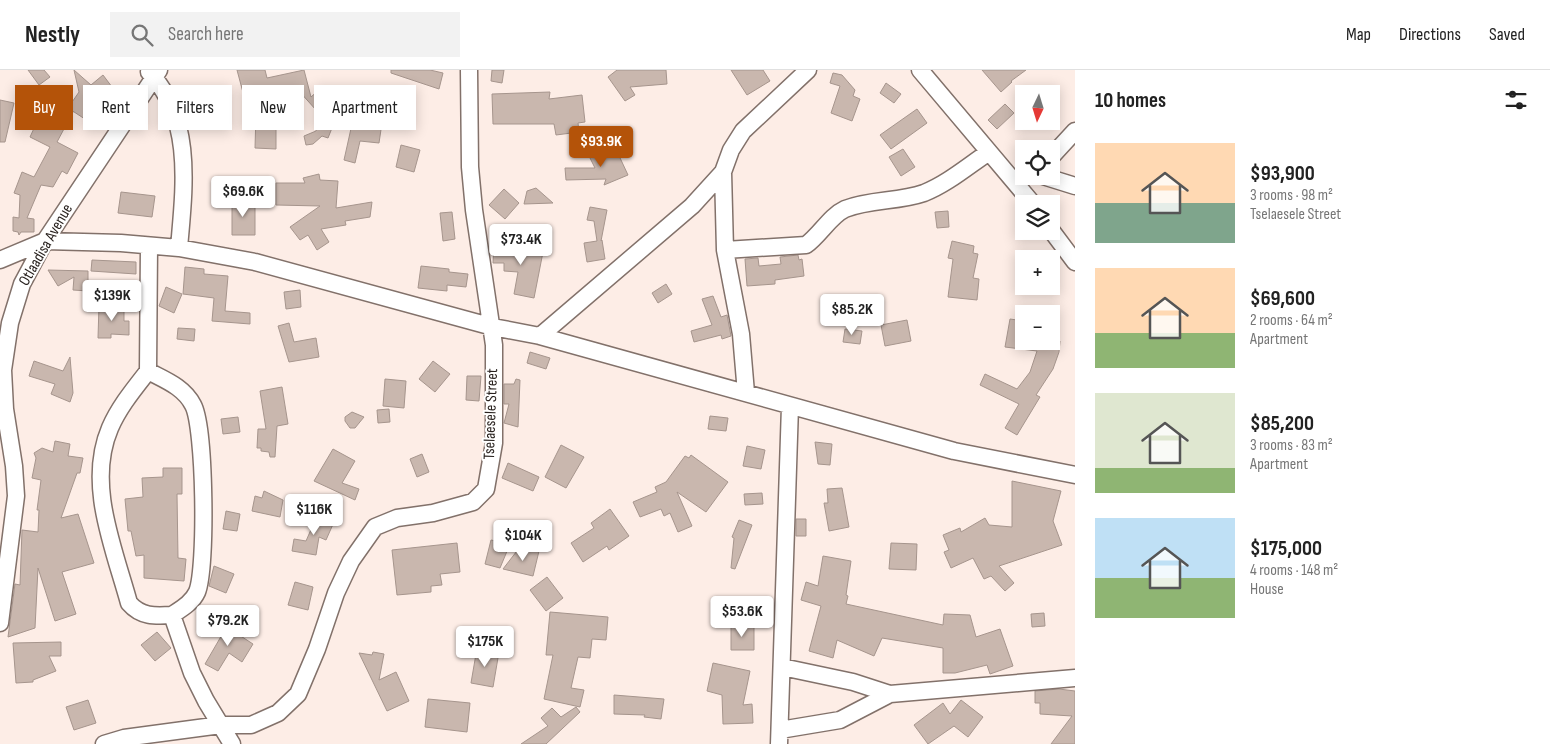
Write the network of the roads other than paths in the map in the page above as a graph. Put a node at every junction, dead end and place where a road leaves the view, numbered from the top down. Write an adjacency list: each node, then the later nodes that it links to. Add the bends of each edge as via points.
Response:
1 (469, 70): 19 (street, Tselaesele Street, via 470,167)
2 (808, 70): 8 (street, via 743,131)
3 (920, 70): 7 (street)
4 (154, 72): 13 (street, Otlaadisa Avenue); 15 (street, via 181,134 184,189)
5 (1075, 131): 6 (street)
6 (1060, 147)
7 (988, 152): 9 (street); 16 (street, via 925,193 898,200 868,202 843,210 806,245)
8 (723, 172): 16 (street); 20 (street, via 692,206)
9 (1015, 173)
10 (1060, 181): 11 (street)
11 (1075, 186)
12 (1058, 240): 18 (street)
13 (45, 241): 14 (street); 17 (street); 26 (street, Otlaadisa Avenue, via 22,284 10,323 3,370 16,496)
14 (149, 246): 15 (street); 21 (street)
15 (179, 248): 19 (street, via 255,262)
16 (725, 250): 22 (street, via 741,334)
17 (0, 260)
18 (1075, 262)
19 (492, 327): 20 (street); 30 (street, Tselaesele Street, via 494,443 486,489 473,502 433,513 397,518 374,528 351,561 336,593 298,694 278,713 251,725)
20 (540, 336): 22 (street)
21 (148, 371): 25 (street, via 186,393 199,418 202,449 201,571 197,592 188,604); 25 (street, via 127,398 110,429 103,456 101,485 106,519 129,603 150,616)
22 (746, 393): 23 (street)
23 (790, 406): 24 (street, via 954,452); 27 (street)
24 (1075, 475)
25 (172, 615): 30 (street, via 192,673)
26 (0, 623)
27 (782, 667): 29 (street, via 853,682); 31 (street)
28 (1075, 678): 29 (street)
29 (890, 694): 31 (street, via 840,720)
30 (221, 725): 32 (street, Tselaesele Street, via 124,738); 33 (street)
31 (780, 737)
32 (104, 744)
33 (232, 744)

